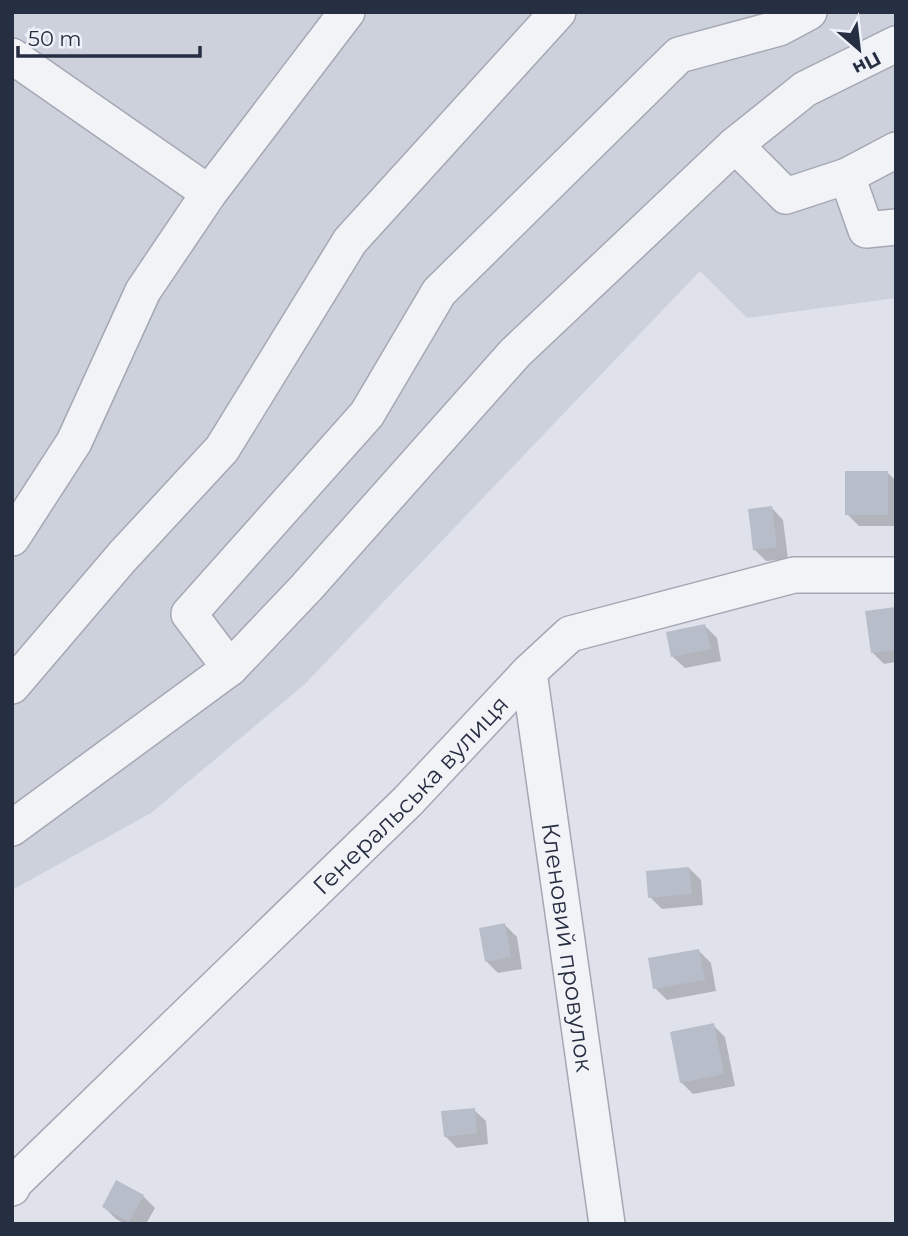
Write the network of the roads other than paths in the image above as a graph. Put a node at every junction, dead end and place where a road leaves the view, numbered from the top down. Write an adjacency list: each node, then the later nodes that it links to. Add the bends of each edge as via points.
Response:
1 (347, 12): 9 (street)
2 (558, 12): 15 (street, via 350,241 222,449)
3 (810, 12): 13 (street, via 779,28 679,55 439,292 367,414 189,614)
4 (896, 44): 6 (street, via 805,89)
5 (12, 56): 9 (street)
6 (735, 145): 8 (street, via 786,196); 13 (street, via 515,353)
7 (896, 150): 8 (street)
8 (847, 176): 10 (street, via 866,230)
9 (209, 193): 11 (street, via 143,291 74,442)
10 (896, 227)
11 (12, 538)
12 (896, 575): 14 (street, Генеральська вулиця, via 794,575 570,634)
13 (230, 668): 16 (street)
14 (529, 672): 17 (street, Генеральська вулиця, via 408,801); 18 (street, Кленовий провулок)
15 (12, 686)
16 (12, 828)
17 (12, 1188)
18 (607, 1224)

